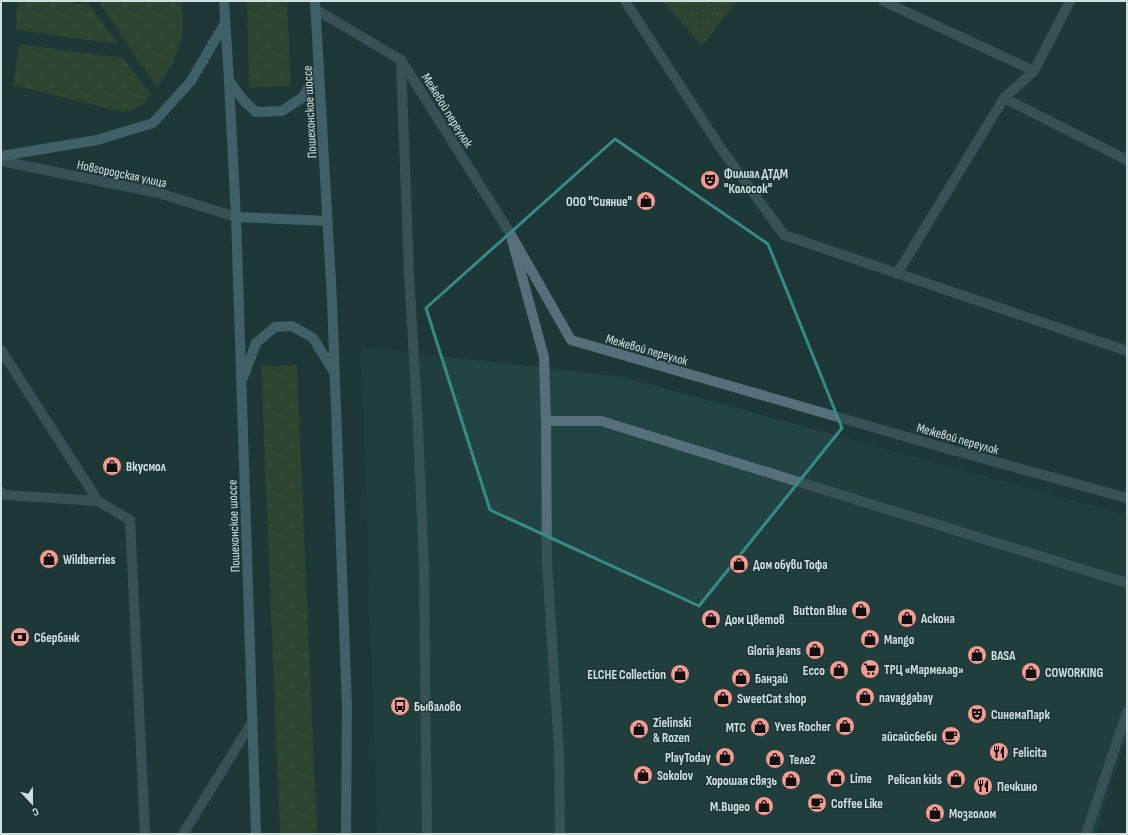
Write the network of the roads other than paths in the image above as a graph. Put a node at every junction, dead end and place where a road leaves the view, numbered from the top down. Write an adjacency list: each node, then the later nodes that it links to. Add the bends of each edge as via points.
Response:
1 (224, 1): 6 (main road, Пошехонское шоссе)
2 (625, 1): 18 (street, via 720,147 784,236)
3 (883, 1): 9 (street)
4 (1070, 1): 9 (street)
5 (315, 5): 7 (street, Межевой переулок); 8 (main road, Пошехонское шоссе)
6 (225, 23): 10 (main road, Пошехонское шоссе); 12 (main road, via 191,81 153,123 97,140)
7 (401, 60): 17 (street, Межевой переулок); 34 (street, via 424,568)
8 (319, 67): 10 (main road, via 303,97 282,111 256,112); 16 (main road, Пошехонское шоссе)
9 (1034, 71): 11 (street)
10 (229, 81): 15 (main road, Пошехонское шоссе)
11 (1004, 98): 13 (street); 18 (street)
12 (1, 156)
13 (1127, 160)
14 (1, 161): 15 (street, Новгородская улица, via 159,194)
15 (236, 217): 16 (main road); 22 (main road, Пошехонское шоссе)
16 (328, 221): 21 (main road, Пошехонское шоссе)
17 (510, 233): 23 (street, via 544,357); 25 (street, Межевой переулок, via 571,340)
18 (897, 274): 20 (street)
19 (1, 350): 26 (street)
20 (1127, 351)
21 (334, 372): 22 (main road, via 313,338 292,326 275,327 256,343); 33 (main road, Пошехонское шоссе, via 347,708)
22 (241, 384): 29 (main road, Пошехонское шоссе)
23 (546, 422): 27 (street, via 601,421); 35 (street, via 547,562 559,752)
24 (1, 492): 26 (street, via 6,495)
25 (1127, 498)
26 (98, 501): 30 (street, via 130,520)
27 (1127, 583)
28 (1127, 712): 36 (street)
29 (252, 722): 31 (street); 32 (main road, Пошехонское шоссе)
30 (145, 834)
31 (183, 834)
32 (256, 834)
33 (346, 834)
34 (427, 834)
35 (560, 834)
36 (1086, 834)

